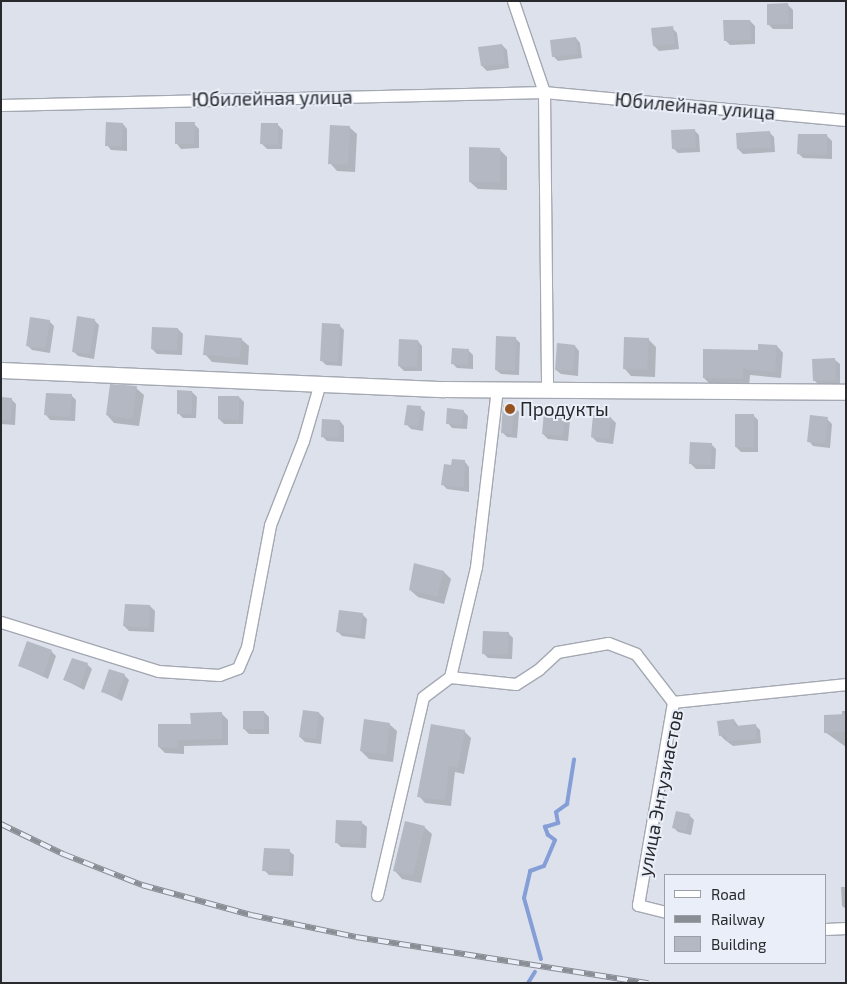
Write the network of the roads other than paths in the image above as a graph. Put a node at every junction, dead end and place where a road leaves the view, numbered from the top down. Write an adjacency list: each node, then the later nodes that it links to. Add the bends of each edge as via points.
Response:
1 (513, 1): 2 (street)
2 (544, 92): 3 (street, Юбилейная улица); 4 (street, Юбилейная улица); 8 (street)
3 (1, 105)
4 (846, 120)
5 (1, 370): 6 (street)
6 (320, 383): 7 (street); 10 (street, via 303,441 270,525 247,648 238,668 219,675 158,671)
7 (497, 389): 8 (street); 11 (street, via 476,567)
8 (546, 390): 9 (street)
9 (846, 392)
10 (1, 622)
11 (450, 677): 13 (street, via 516,684 540,669 556,652 608,643 636,654); 14 (street, via 423,697)
12 (846, 684): 13 (street, улица Энтузиастов)
13 (674, 702): 15 (street, улица Энтузиастов, via 638,905)
14 (377, 895)
15 (664, 912)
16 (846, 928): 17 (street)
17 (827, 929)

